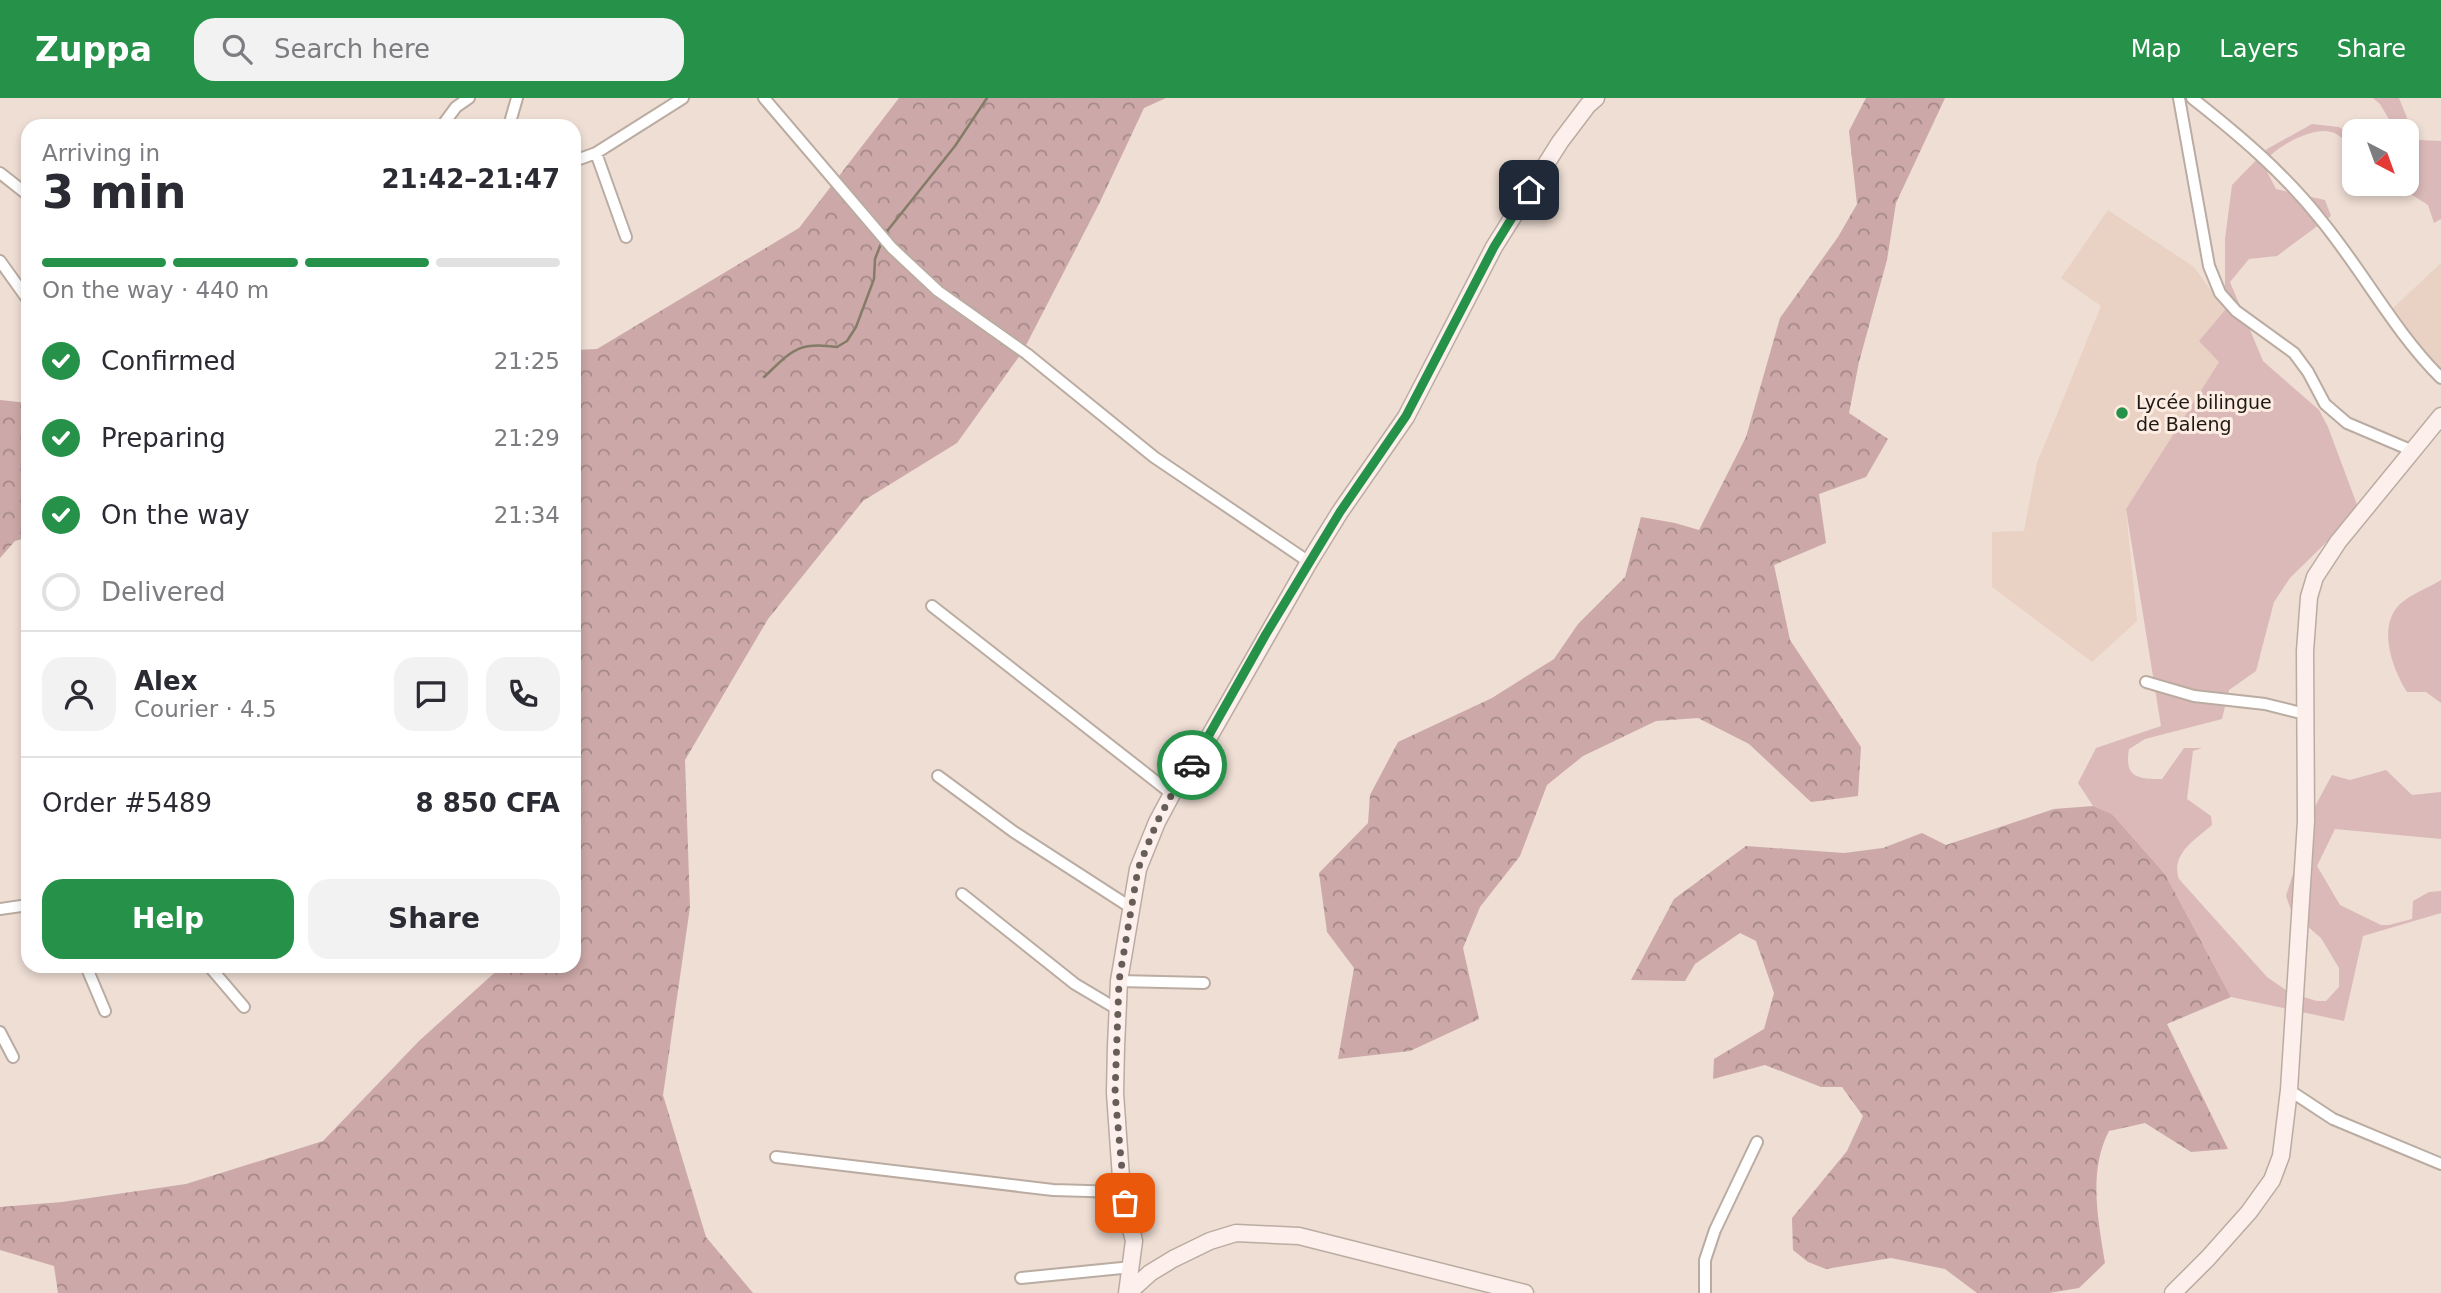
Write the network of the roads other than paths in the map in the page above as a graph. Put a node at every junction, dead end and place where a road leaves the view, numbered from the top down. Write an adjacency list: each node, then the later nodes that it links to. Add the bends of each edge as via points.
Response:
1 (469, 98): 8 (street)
2 (517, 98): 9 (street)
3 (683, 98): 10 (street)
4 (765, 98): 20 (street, via 892,248 938,291 1027,354 1154,457)
5 (1596, 98): 20 (street, via 1560,142 1494,247 1406,416)
6 (2179, 98): 19 (street, via 2209,266 2220,293 2294,353 2325,404 2347,423)
7 (2192, 98): 17 (street, via 2293,186)
8 (447, 119)
9 (511, 119)
10 (596, 153): 11 (street); 14 (street)
11 (581, 158)
12 (0, 173): 13 (street)
13 (21, 190)
14 (626, 237)
15 (0, 261): 16 (street)
16 (21, 290)
17 (2441, 378)
18 (2441, 416): 19 (street)
19 (2413, 451): 23 (street, via 2315,577 2305,651)
20 (1309, 562): 25 (street)
21 (932, 606): 25 (street)
22 (2146, 682): 23 (street, via 2194,696)
23 (2305, 714): 39 (street, via 2306,821)
24 (938, 776): 28 (street)
25 (1172, 794): 28 (street, via 1138,869)
26 (962, 894): 35 (street, via 1075,984)
27 (21, 906): 29 (street)
28 (1130, 908): 32 (street)
29 (0, 909)
30 (89, 973): 36 (street)
31 (215, 973): 34 (street)
32 (1119, 981): 33 (street); 35 (street)
33 (1204, 983)
34 (244, 1007)
35 (1117, 1009): 43 (street, via 1115,1093)
36 (105, 1012)
37 (0, 1032): 38 (street)
38 (13, 1057)
39 (2289, 1090): 42 (street, via 2333,1119); 49 (street, via 2281,1156 2272,1180 2241,1221)
40 (1757, 1142): 48 (street, via 1715,1230 1705,1260)
41 (776, 1157): 43 (street, via 1053,1191)
42 (2441, 1164)
43 (1122, 1192): 44 (street, via 1134,1241)
44 (1132, 1267): 45 (street); 46 (street)
45 (1021, 1278)
46 (1127, 1293): 47 (street, via 1173,1259 1236,1233 1299,1236)
47 (1525, 1293)
48 (1704, 1293)
49 (2172, 1293)

